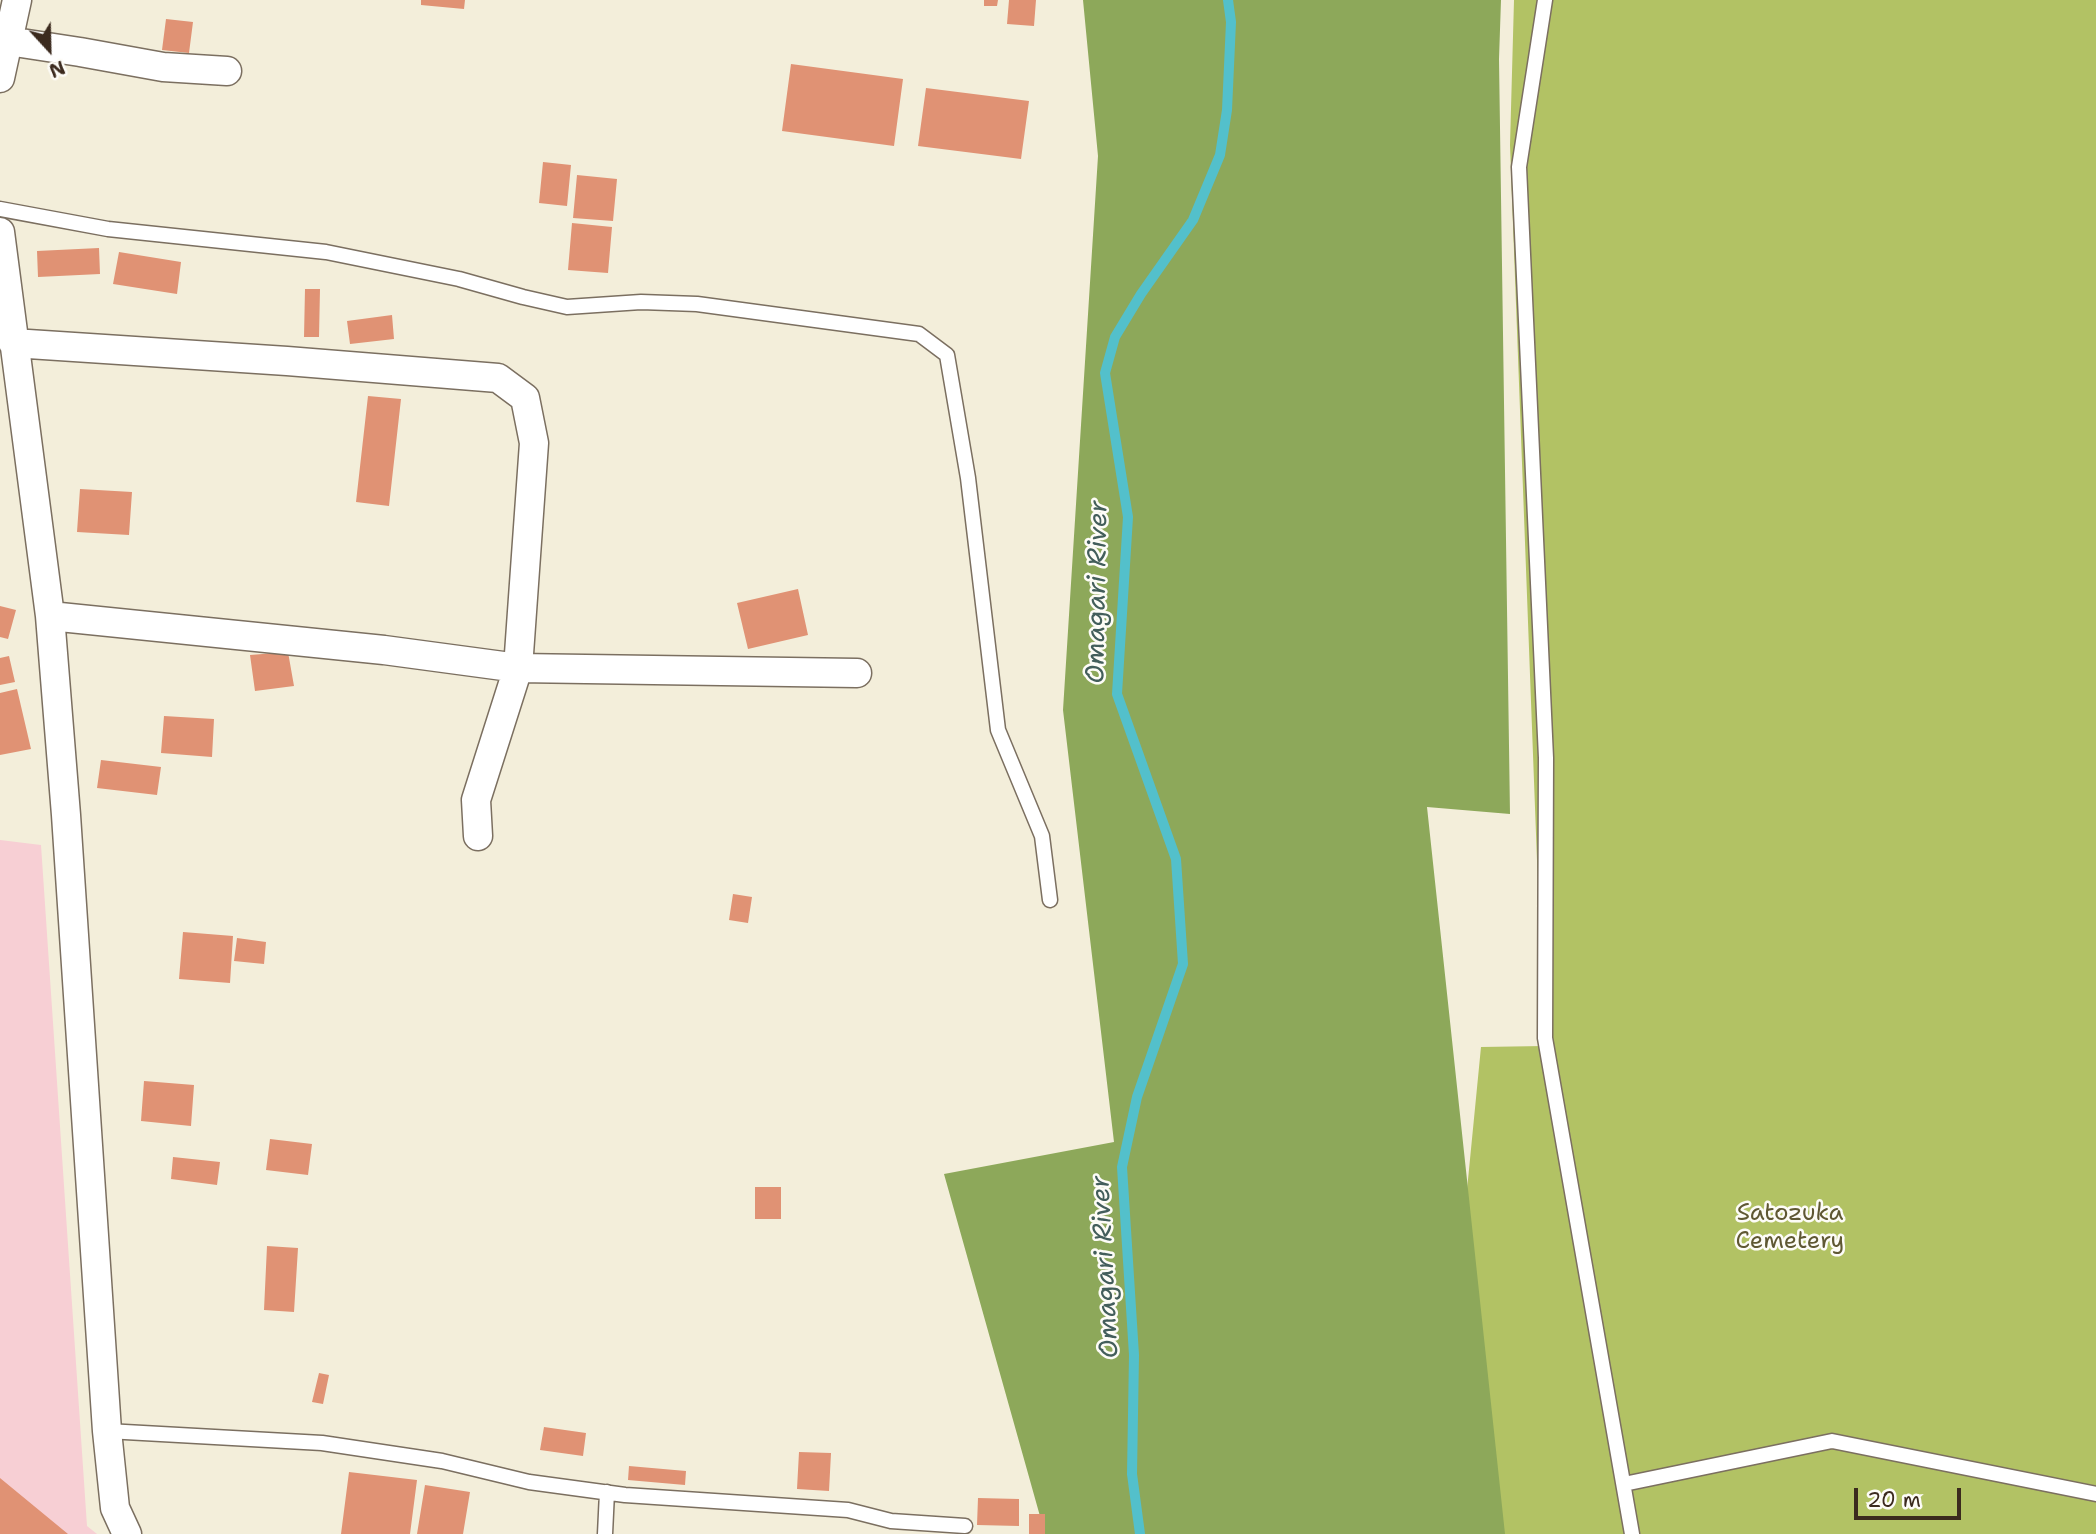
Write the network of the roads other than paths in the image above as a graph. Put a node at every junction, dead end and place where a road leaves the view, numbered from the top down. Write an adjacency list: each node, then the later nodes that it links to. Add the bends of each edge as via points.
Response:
1 (17, 0): 3 (street)
2 (1545, 0): 15 (lane, via 1519,167 1546,758 1545,1038)
3 (8, 41): 4 (street, via 163,67); 5 (street)
4 (227, 71)
5 (0, 78)
6 (0, 209): 13 (lane, via 107,229 326,252 566,307 697,304 919,334 947,355 968,478 998,730 1042,836)
7 (0, 232): 8 (street)
8 (13, 343): 9 (street); 10 (street, via 498,378 525,398 534,443)
9 (50, 616): 10 (street); 14 (street)
10 (518, 668): 11 (street); 12 (street, via 476,800)
11 (857, 673)
12 (478, 836)
13 (1050, 900)
14 (107, 1432): 16 (lane, via 322,1443); 19 (street, via 115,1508)
15 (1624, 1484): 17 (lane, via 1832,1441); 21 (lane)
16 (607, 1492): 18 (lane, via 848,1510 891,1521); 20 (lane)
17 (2096, 1494)
18 (965, 1526)
19 (127, 1534)
20 (605, 1534)
21 (1632, 1534)

